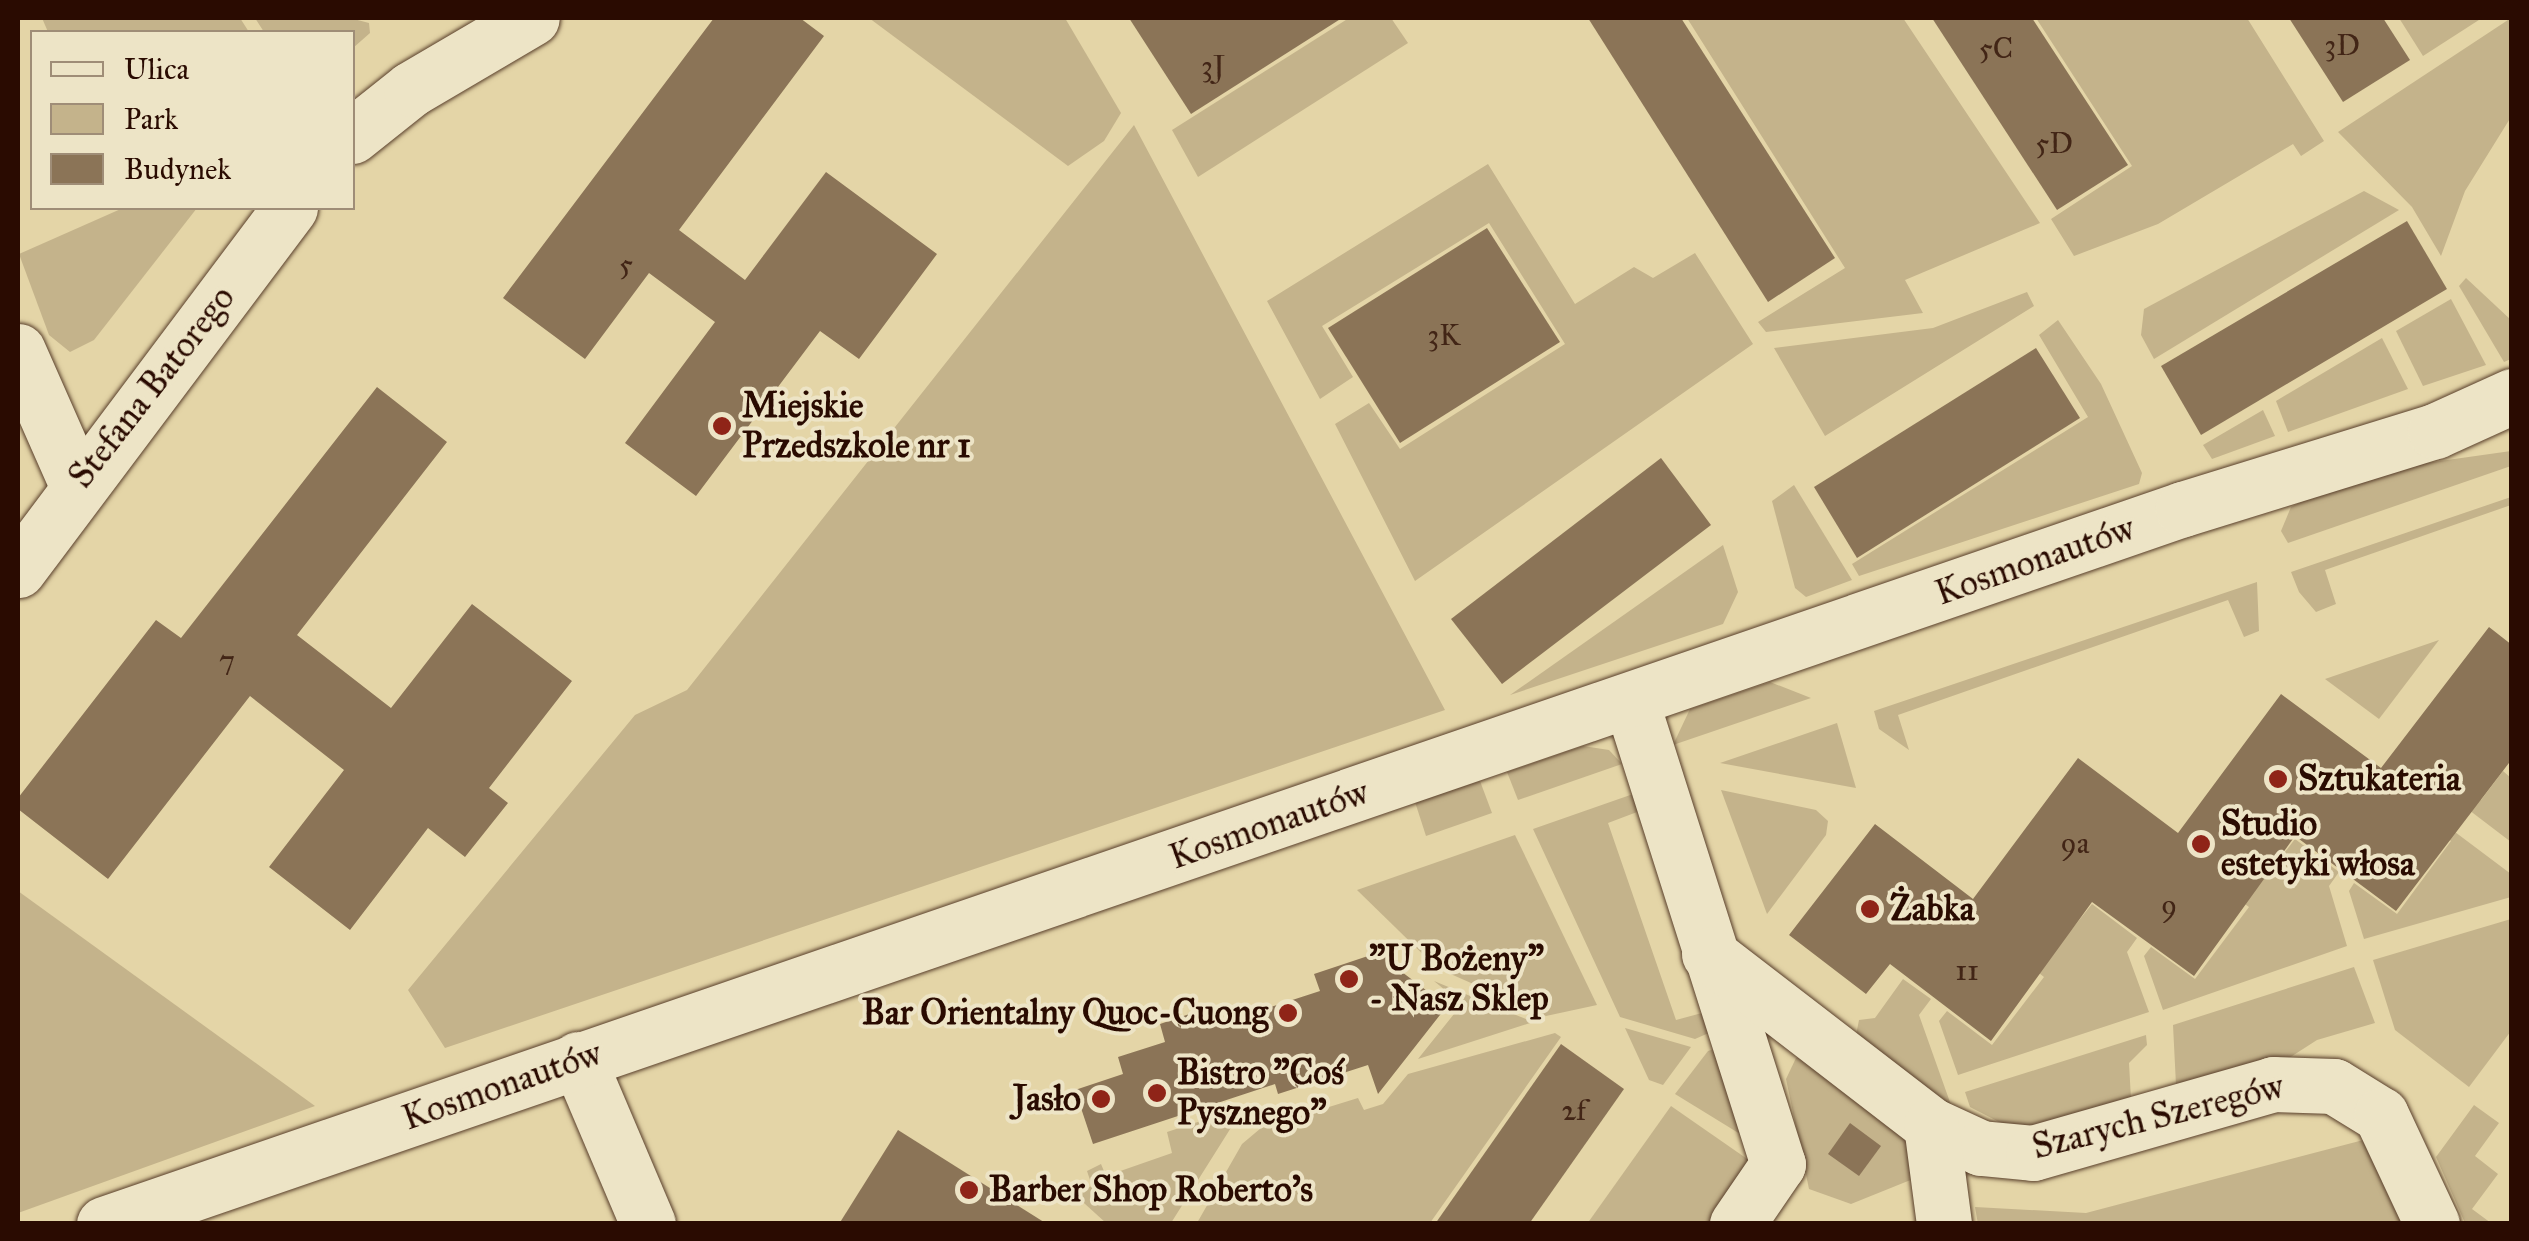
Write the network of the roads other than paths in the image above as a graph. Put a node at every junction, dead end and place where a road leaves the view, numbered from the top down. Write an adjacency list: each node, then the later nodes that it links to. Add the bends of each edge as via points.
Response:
1 (532, 18): 2 (street, via 411,89)
2 (355, 134)
3 (288, 210): 8 (street, Stefana Batorego)
4 (18, 351): 8 (street)
5 (2512, 396): 7 (street, Kosmonautów)
6 (2512, 430): 7 (street, Kosmonautów)
7 (2435, 431): 10 (street, Kosmonautów, via 2183,509)
8 (77, 485): 9 (street, Stefana Batorego)
9 (18, 570)
10 (1631, 701): 11 (street); 12 (street, Kosmonautów)
11 (1709, 954): 13 (street, Szarych Szeregów); 16 (street, via 1778,1164)
12 (578, 1059): 14 (street, Kosmonautów); 15 (street)
13 (1932, 1125): 17 (street); 18 (street, Szarych Szeregów, via 1981,1148 2033,1152 2308,1080 2334,1086 2381,1116)
14 (104, 1224)
15 (648, 1224)
16 (1737, 1224)
17 (1944, 1224)
18 (2432, 1224)

